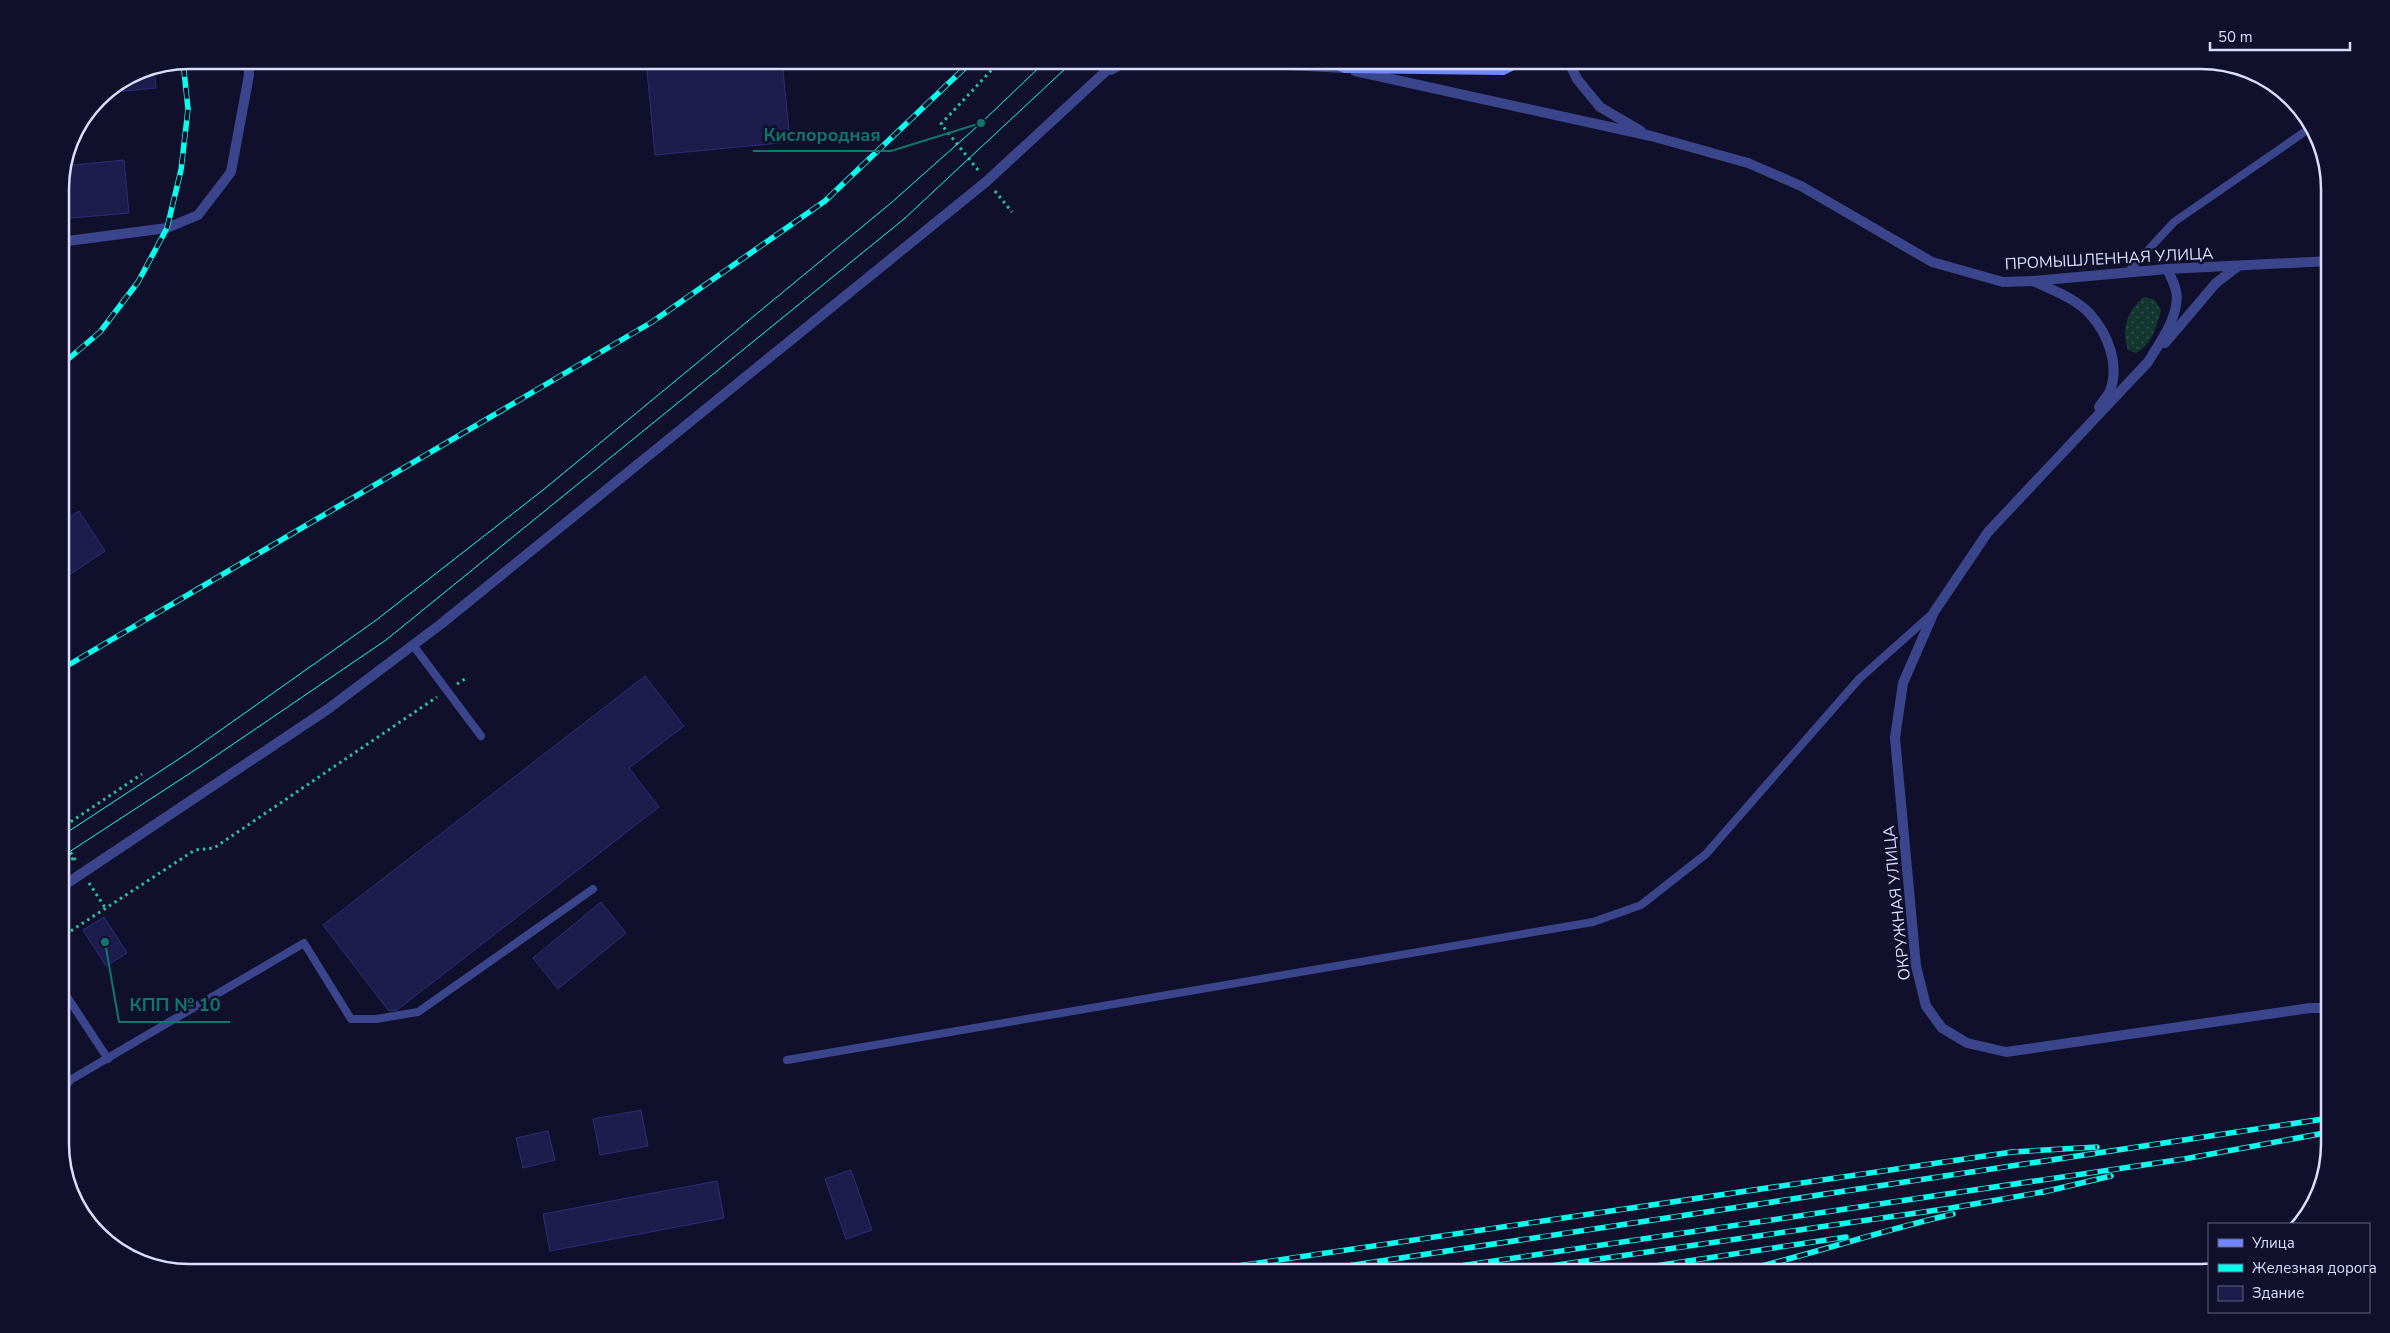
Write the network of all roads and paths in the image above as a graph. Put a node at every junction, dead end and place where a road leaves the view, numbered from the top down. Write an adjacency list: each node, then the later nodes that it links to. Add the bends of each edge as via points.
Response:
1 (249, 69): 15 (street, via 231,172 198,215 167,228)
2 (993, 69): 13 (path, via 941,124)
3 (1103, 69): 10 (street)
4 (1108, 69): 10 (street)
5 (1113, 69): 10 (street)
6 (1349, 69): 12 (street)
7 (1424, 69): 8 (main road)
8 (1505, 69)
9 (1572, 69): 12 (street, via 1600,107)
10 (1094, 82): 13 (street)
11 (2306, 131): 19 (lane, via 2174,222)
12 (1651, 136): 20 (street, ПРОМЫШЛЕННАЯ УЛИЦА, via 1748,164 1801,186 1932,262 2003,282)
13 (987, 181): 14 (path); 24 (street)
14 (1012, 212)
15 (69, 241)
16 (2321, 262): 17 (street, ПРОМЫШЛЕННАЯ УЛИЦА)
17 (2237, 267): 18 (street, ПРОМЫШЛЕННАЯ УЛИЦА); 21 (street, via 2216,283)
18 (2167, 269): 19 (street, ПРОМЫШЛЕННАЯ УЛИЦА); 21 (street, via 2177,292 2174,314 2164,338)
19 (2127, 273): 20 (street, ПРОМЫШЛЕННАЯ УЛИЦА)
20 (2033, 281): 22 (street, via 2067,297 2089,313 2106,337 2115,363 2110,392)
21 (2148, 362): 22 (street)
22 (2082, 433): 23 (street, ОКРУЖНАЯ УЛИЦА, via 1988,532)
23 (1934, 612): 36 (street, ОКРУЖНАЯ УЛИЦА, via 1903,683 1896,738 1916,966 1926,1006 1942,1028 1967,1043 2006,1052); 38 (lane, via 1859,679 1706,854 1641,905 1593,922)
24 (413, 645): 26 (lane); 32 (street, via 328,709)
25 (465, 679): 26 (path)
26 (447, 690): 27 (lane); 34 (path, via 214,848 195,850)
27 (481, 736)
28 (142, 774): 29 (path)
29 (69, 823)
30 (74, 858): 31 (path)
31 (69, 861)
32 (69, 882)
33 (593, 890): 37 (lane, via 418,1012 376,1019 351,1019 304,944)
34 (69, 932)
35 (69, 1000): 37 (lane)
36 (2321, 1008)
37 (108, 1058): 39 (lane)
38 (787, 1060)
39 (69, 1081)

